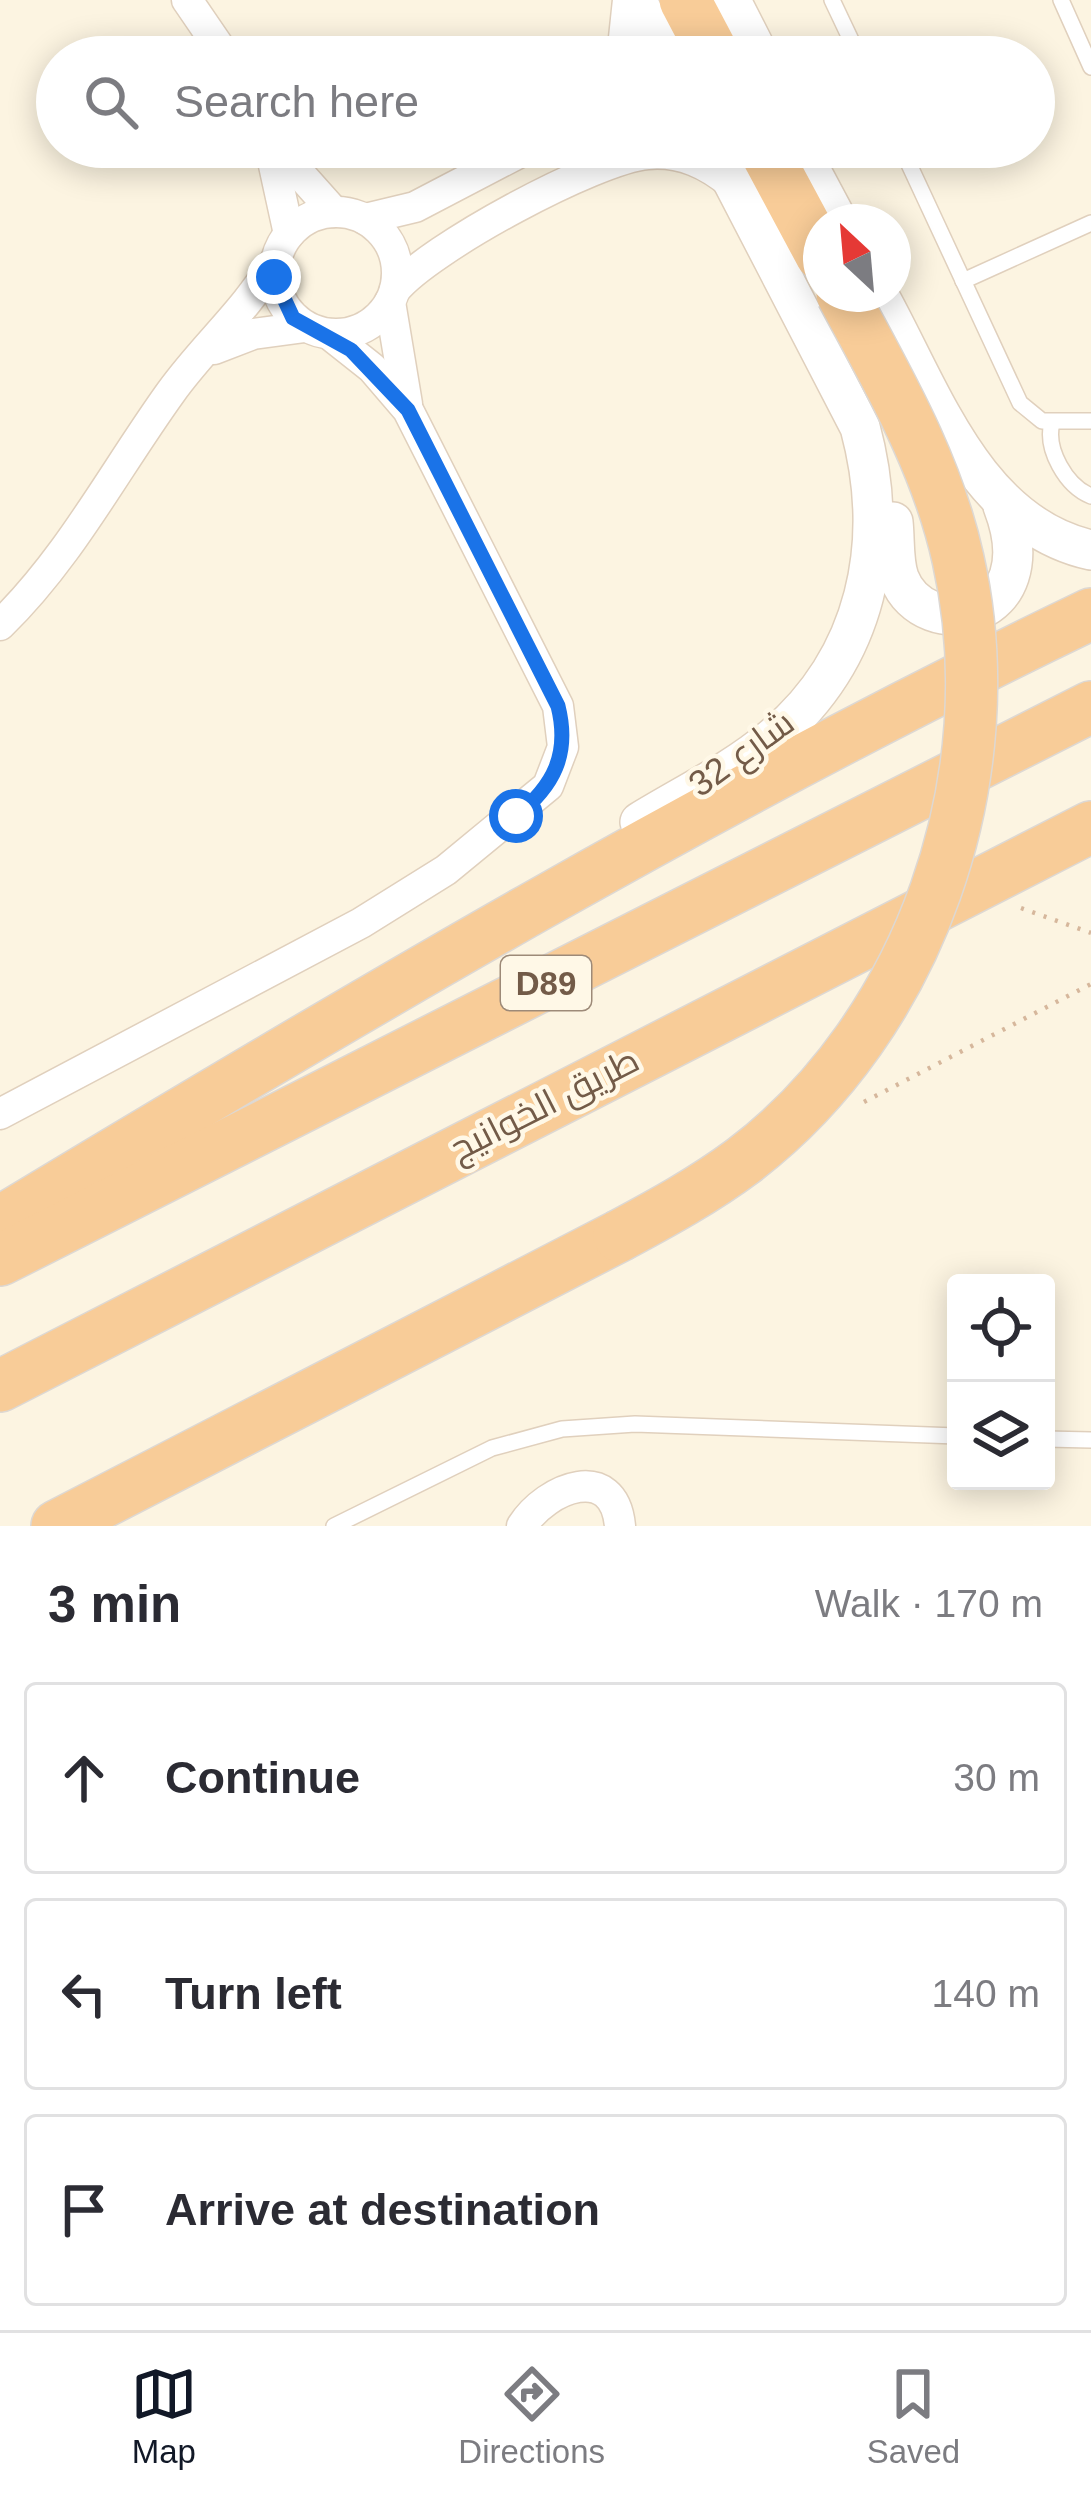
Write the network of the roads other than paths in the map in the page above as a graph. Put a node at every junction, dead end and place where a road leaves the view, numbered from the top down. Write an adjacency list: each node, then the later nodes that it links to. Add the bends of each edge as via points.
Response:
1 (187, 0): 8 (street)
2 (632, 0): 9 (street); 10 (street)
3 (685, 0): 11 (highway)
4 (719, 0): 12 (street)
5 (744, 0): 13 (lane)
6 (832, 0): 14 (lane)
7 (1061, 0): 15 (lane)
8 (212, 36)
9 (626, 36)
10 (654, 36)
11 (704, 36)
12 (739, 36)
13 (762, 36)
14 (849, 36)
15 (1091, 67)
16 (275, 168): 30 (street)
17 (293, 168): 26 (street)
18 (490, 168): 27 (street, via 415,207)
19 (605, 168): 32 (street, via 435,252)
20 (750, 168): 29 (highway); 40 (street, شارع 32)
21 (810, 168): 24 (street)
22 (822, 168): 25 (lane)
23 (911, 168): 31 (lane)
24 (830, 204)
25 (834, 204)
26 (334, 212): 27 (street); 30 (street, via 317,214)
27 (365, 219): 32 (street, via 395,257)
28 (1091, 223): 31 (lane)
29 (803, 233)
30 (282, 248): 35 (street, via 283,306); 36 (street, via 243,311)
31 (963, 281): 39 (lane, via 1020,404)
32 (393, 296): 35 (street, via 364,328); 37 (street)
33 (852, 312): 58 (highway, bridge, via 939,489 970,634 964,781 948,854 891,990 800,1109 745,1159 619,1236)
34 (888, 312): 42 (street)
35 (317, 331): 36 (street, via 253,334); 37 (street, via 372,368)
36 (203, 355): 45 (street, via 51,570)
37 (408, 410): 51 (street, via 550,687 563,726 558,767 535,801 391,907)
38 (1091, 421): 39 (lane)
39 (1052, 423): 41 (lane, via 1050,442 1070,482)
40 (860, 427): 42 (street, via 888,493 900,581 926,608 962,615 1007,586 1017,550); 50 (street, شارع 32, via 875,507 872,572 858,620 807,704 772,739 576,860)
41 (1091, 496)
42 (1003, 506): 43 (street, via 1057,541)
43 (1091, 550)
44 (1091, 614): 50 (highway, via 936,688)
45 (0, 625)
46 (1091, 706): 53 (highway, D89)
47 (1091, 827): 49 (highway, طريق الخوانيج)
48 (1091, 848): 49 (highway)
49 (965, 888): 54 (highway, طريق الخوانيج)
50 (469, 943): 52 (highway)
51 (0, 1114)
52 (0, 1222)
53 (0, 1260)
54 (0, 1386)
55 (947, 1436): 59 (lane, via 635,1424 562,1429 491,1448)
56 (1055, 1439): 57 (lane)
57 (1091, 1440)
58 (57, 1526)
59 (334, 1526)
60 (522, 1526): 61 (street, via 568,1486 606,1494)
61 (620, 1526)

